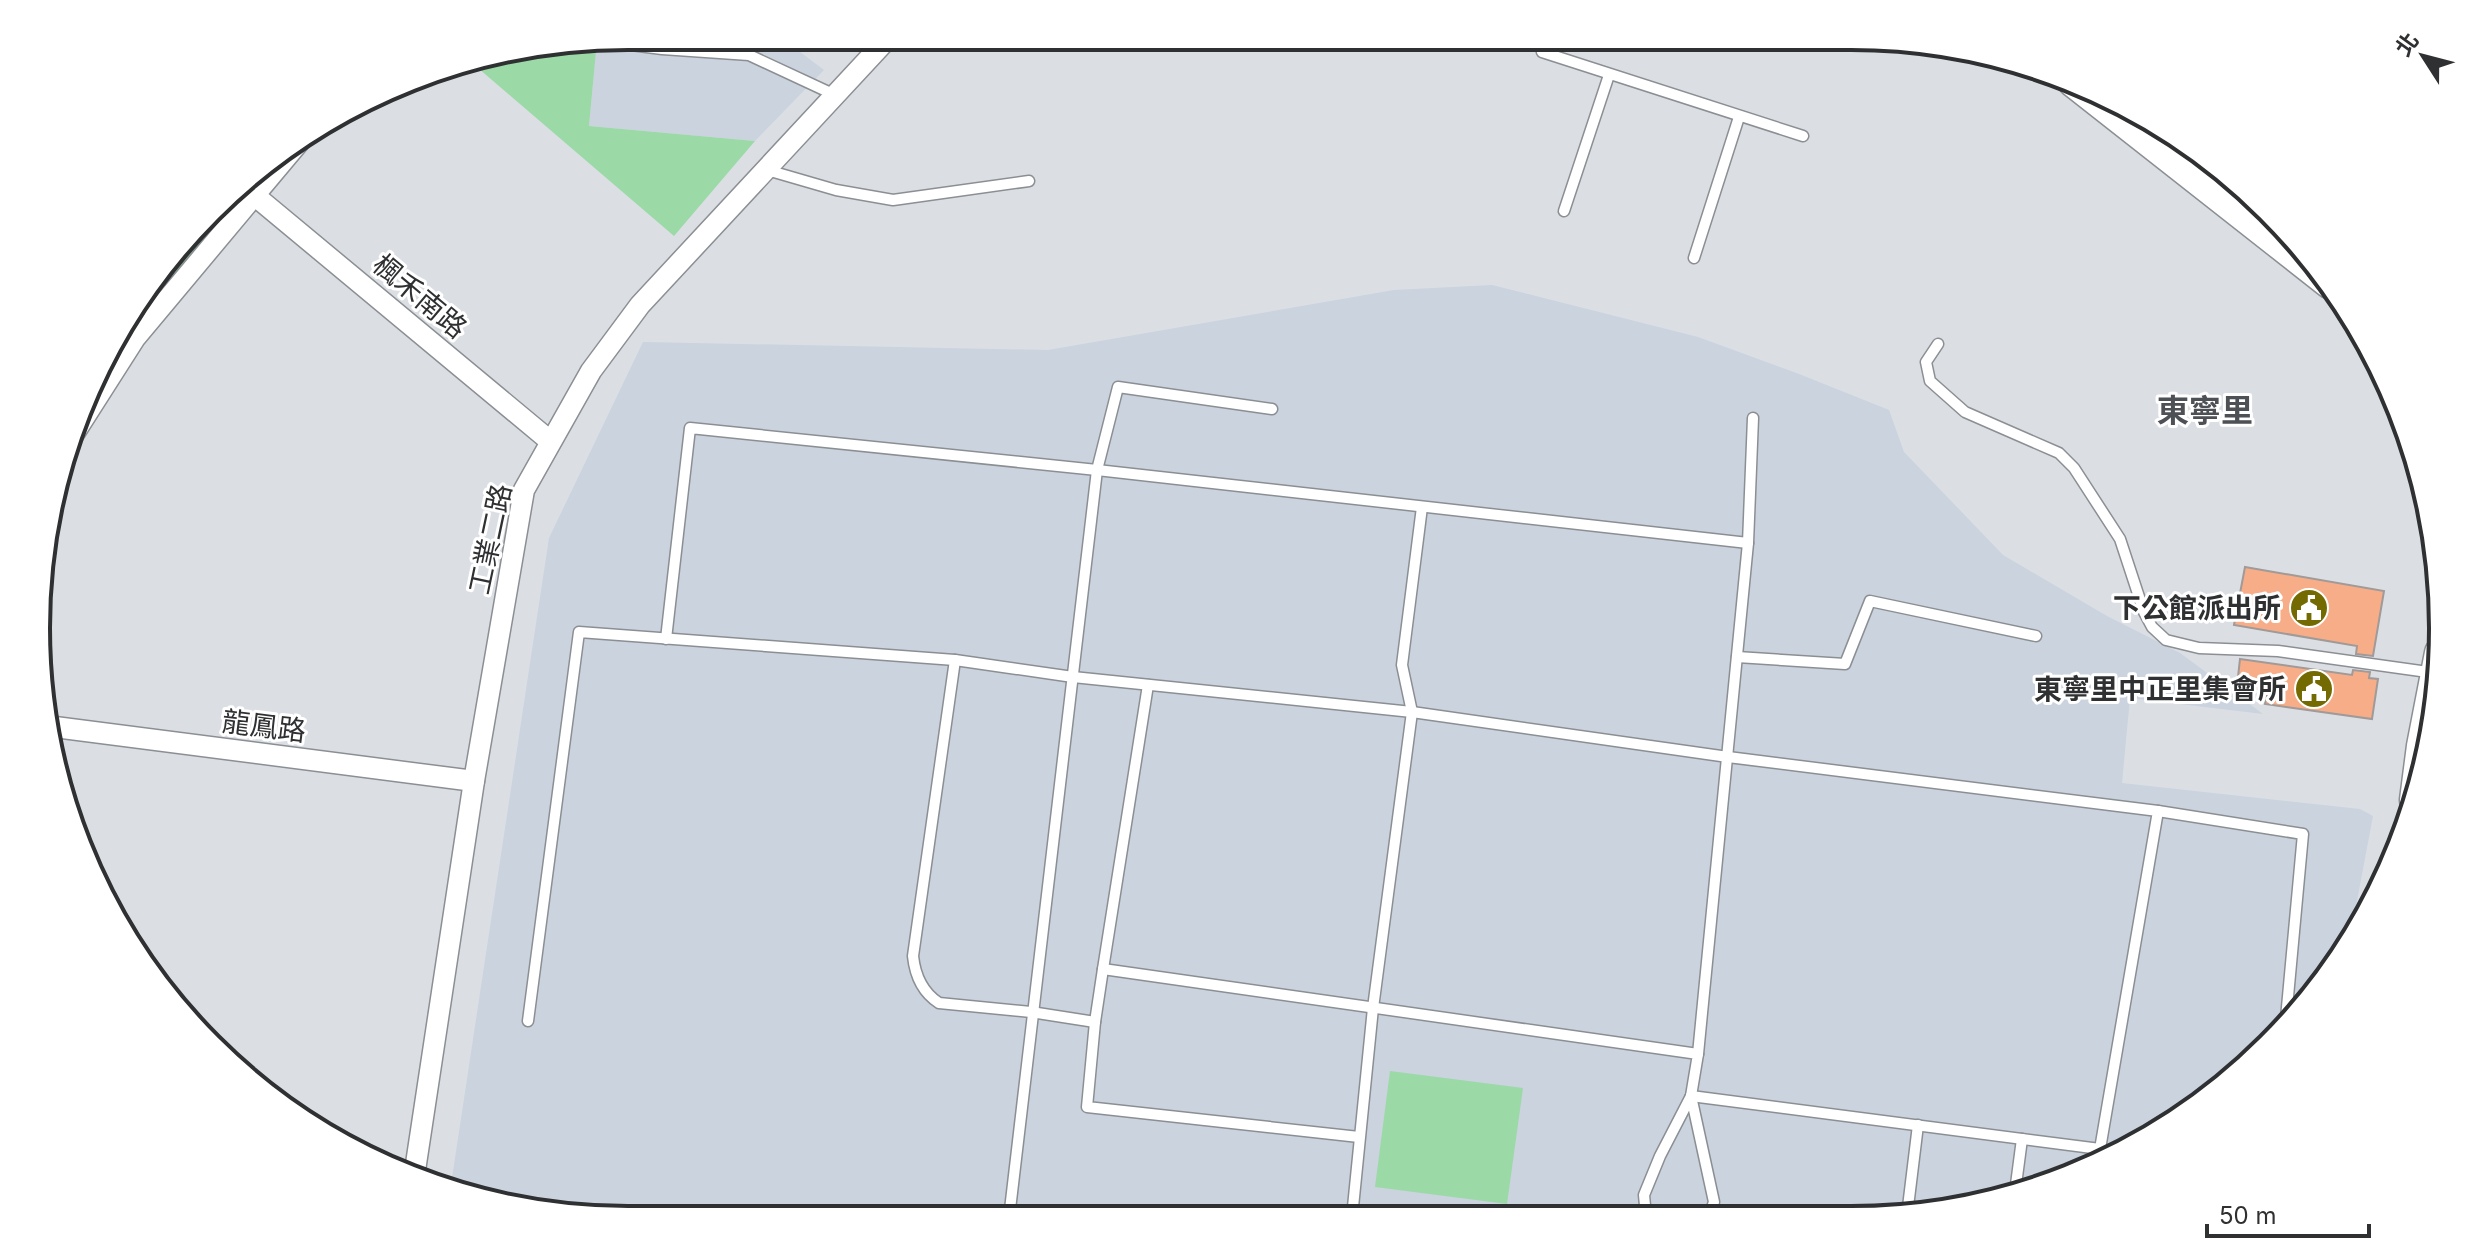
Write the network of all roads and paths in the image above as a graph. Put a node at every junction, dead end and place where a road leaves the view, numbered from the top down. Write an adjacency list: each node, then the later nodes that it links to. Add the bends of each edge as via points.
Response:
1 (676, 50): 5 (lane, via 749,55)
2 (877, 50): 5 (street, 工業二路)
3 (1543, 50): 4 (lane)
4 (1609, 75): 6 (lane); 13 (lane)
5 (835, 95): 10 (street, 工業二路)
6 (1739, 117): 8 (lane); 15 (lane)
7 (2126, 120): 14 (street)
8 (1803, 136)
9 (276, 169): 12 (street)
10 (767, 170): 11 (lane, via 893,200); 20 (street, 工業二路, via 640,305 591,371)
11 (1029, 181)
12 (254, 195): 16 (street); 20 (street, 楓禾南路)
13 (1564, 211)
14 (2290, 251)
15 (1694, 258)
16 (137, 323)
17 (1938, 344): 28 (lane, via 1926,362 1930,381 1941,393 1965,412 2059,453 2074,468 2120,539 2144,612 2166,640 2199,648)
18 (1272, 409): 21 (lane, via 1118,387)
19 (1753, 418): 23 (lane)
20 (550, 441): 34 (street, 工業二路, via 524,490)
21 (1097, 470): 22 (lane); 25 (lane, via 690,428); 29 (lane)
22 (1422, 507): 23 (lane); 31 (lane, via 1402,665)
23 (1748, 543): 26 (lane)
24 (2036, 636): 26 (lane, via 1870,601 1845,664)
25 (666, 639): 27 (lane); 40 (lane, via 579,632)
26 (1737, 657): 33 (lane)
27 (955, 660): 29 (lane); 39 (lane, via 914,972 939,1003)
28 (2428, 666)
29 (1073, 677): 30 (lane); 39 (lane)
30 (1148, 685): 31 (lane); 36 (lane)
31 (1412, 712): 33 (lane); 37 (lane)
32 (59, 728): 34 (street, 龍鳳路)
33 (1728, 757): 35 (lane); 42 (lane)
34 (474, 781): 48 (street, 工業二路)
35 (2158, 811): 38 (lane, via 2303,834); 47 (lane)
36 (1103, 969): 37 (lane); 41 (lane)
37 (1373, 1008): 42 (lane); 45 (lane)
38 (2287, 1008)
39 (1031, 1012): 41 (lane); 51 (lane)
40 (528, 1021)
41 (1095, 1022): 45 (lane, via 1087,1107)
42 (1698, 1054): 43 (lane)
43 (1691, 1096): 44 (lane); 53 (lane, via 1660,1156 1644,1195); 54 (lane)
44 (1918, 1125): 46 (lane); 50 (lane)
45 (1359, 1137): 52 (lane)
46 (2022, 1139): 47 (lane); 49 (lane)
47 (2100, 1149)
48 (416, 1165)
49 (2016, 1181)
50 (1908, 1203)
51 (1010, 1206)
52 (1353, 1206)
53 (1645, 1206)
54 (1713, 1206)

